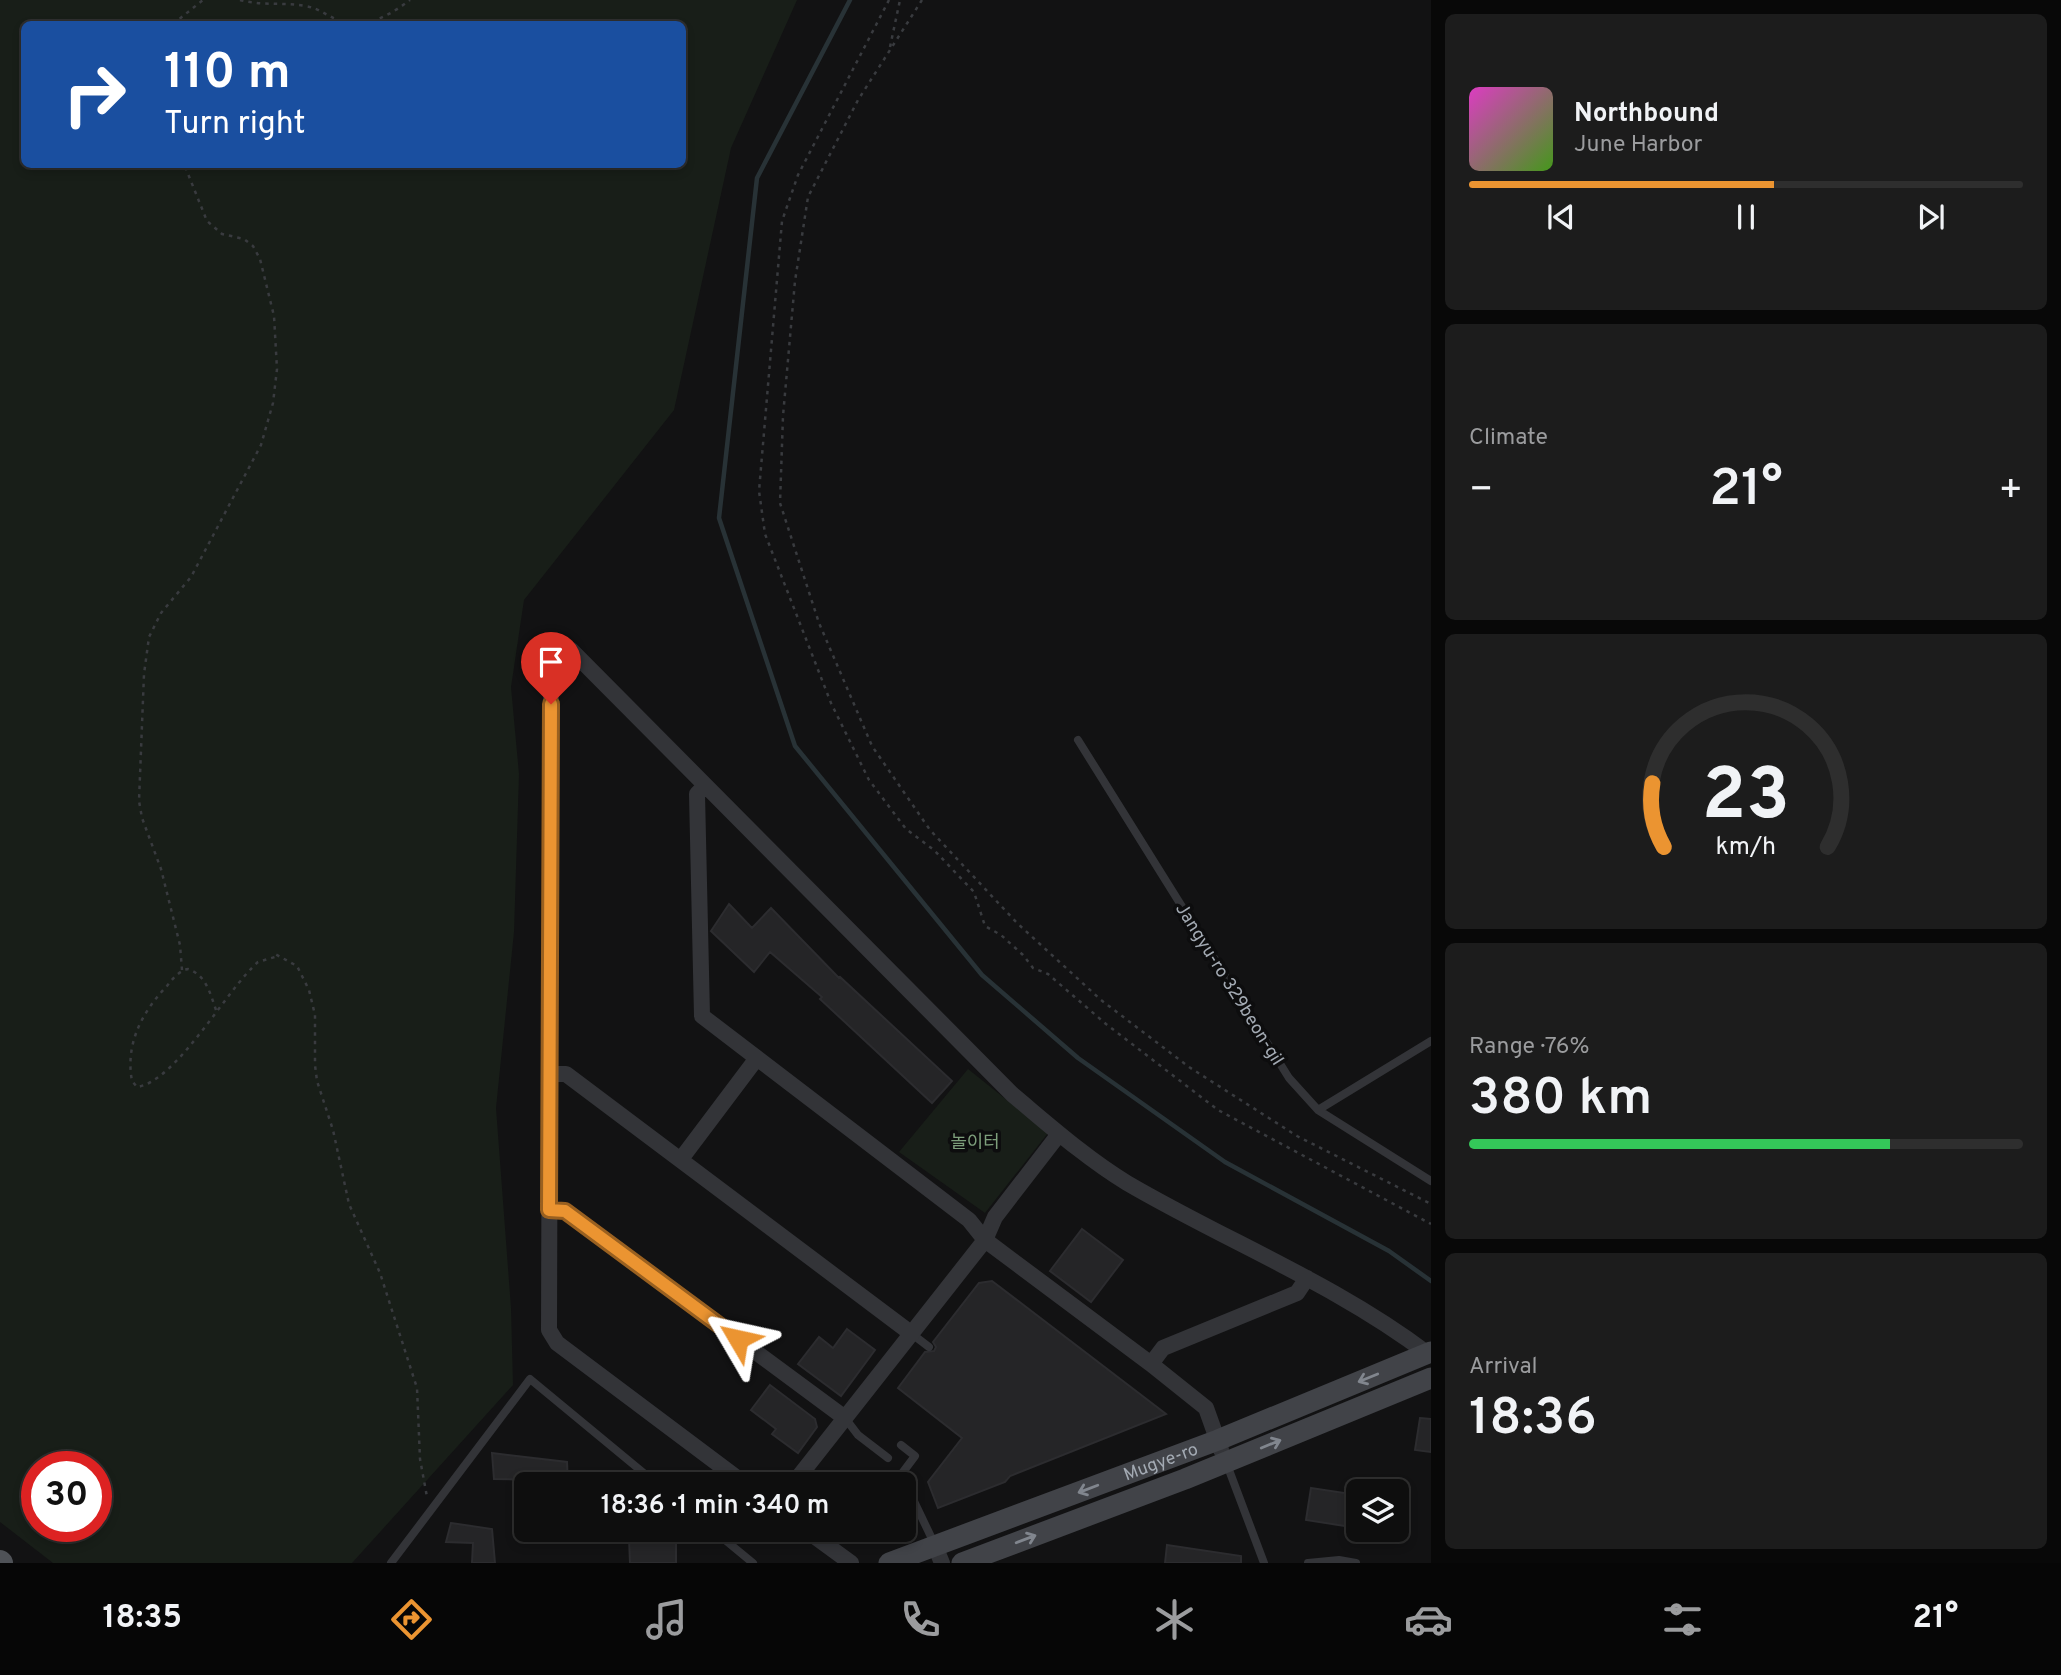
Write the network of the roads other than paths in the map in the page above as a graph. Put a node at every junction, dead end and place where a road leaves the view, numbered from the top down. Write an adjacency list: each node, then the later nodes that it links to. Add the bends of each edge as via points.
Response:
1 (1077, 740): 6 (lane, Jangyu-ro 329beon-gil, via 1289,1078)
2 (705, 786): 4 (street, via 697,794 702,1016); 5 (street, via 571,650 556,654 551,677); 7 (street, via 1013,1095)
3 (1431, 1041): 6 (lane)
4 (757, 1058): 8 (street); 11 (street, via 969,1220)
5 (550, 1074): 8 (street, via 566,1074); 10 (street)
6 (1318, 1110): 9 (lane, Jangyu-ro 329beon-gil)
7 (1059, 1134): 11 (street, via 995,1217); 12 (street, via 1123,1181)
8 (681, 1158): 13 (street)
9 (1431, 1181)
10 (549, 1210): 18 (street, via 565,1211); 24 (street, via 549,1330 557,1343)
11 (985, 1240): 13 (street); 16 (street)
12 (1307, 1278): 15 (street); 16 (street, via 1297,1293 1163,1348)
13 (912, 1334): 14 (lane); 18 (street)
14 (929, 1347)
15 (1429, 1353): 19 (main road, Mugye-ro, one-way to 19)
16 (1151, 1364): 19 (street, via 1206,1409)
17 (1431, 1378): 22 (main road, Mugye-ro, one-way to 17)
18 (845, 1418): 21 (lane, via 858,1435); 25 (street)
19 (1218, 1440): 22 (street); 30 (main road, Mugye-ro, one-way to 30)
20 (901, 1445): 26 (lane, via 915,1456)
21 (888, 1458)
22 (1226, 1462): 35 (main road, Mugye-ro, one-way to 22); 36 (lane)
23 (642, 1472): 31 (lane, via 530,1380)
24 (729, 1472)
25 (802, 1472)
26 (904, 1472)
27 (916, 1506): 30 (lane)
28 (728, 1542): 32 (lane)
29 (822, 1542): 33 (street)
30 (939, 1554): 34 (main road, Mugye-ro)
31 (391, 1563)
32 (753, 1563)
33 (851, 1563)
34 (889, 1563)
35 (962, 1563)
36 (1265, 1563)
37 (1308, 1563): 38 (lane)
38 (1356, 1563)

